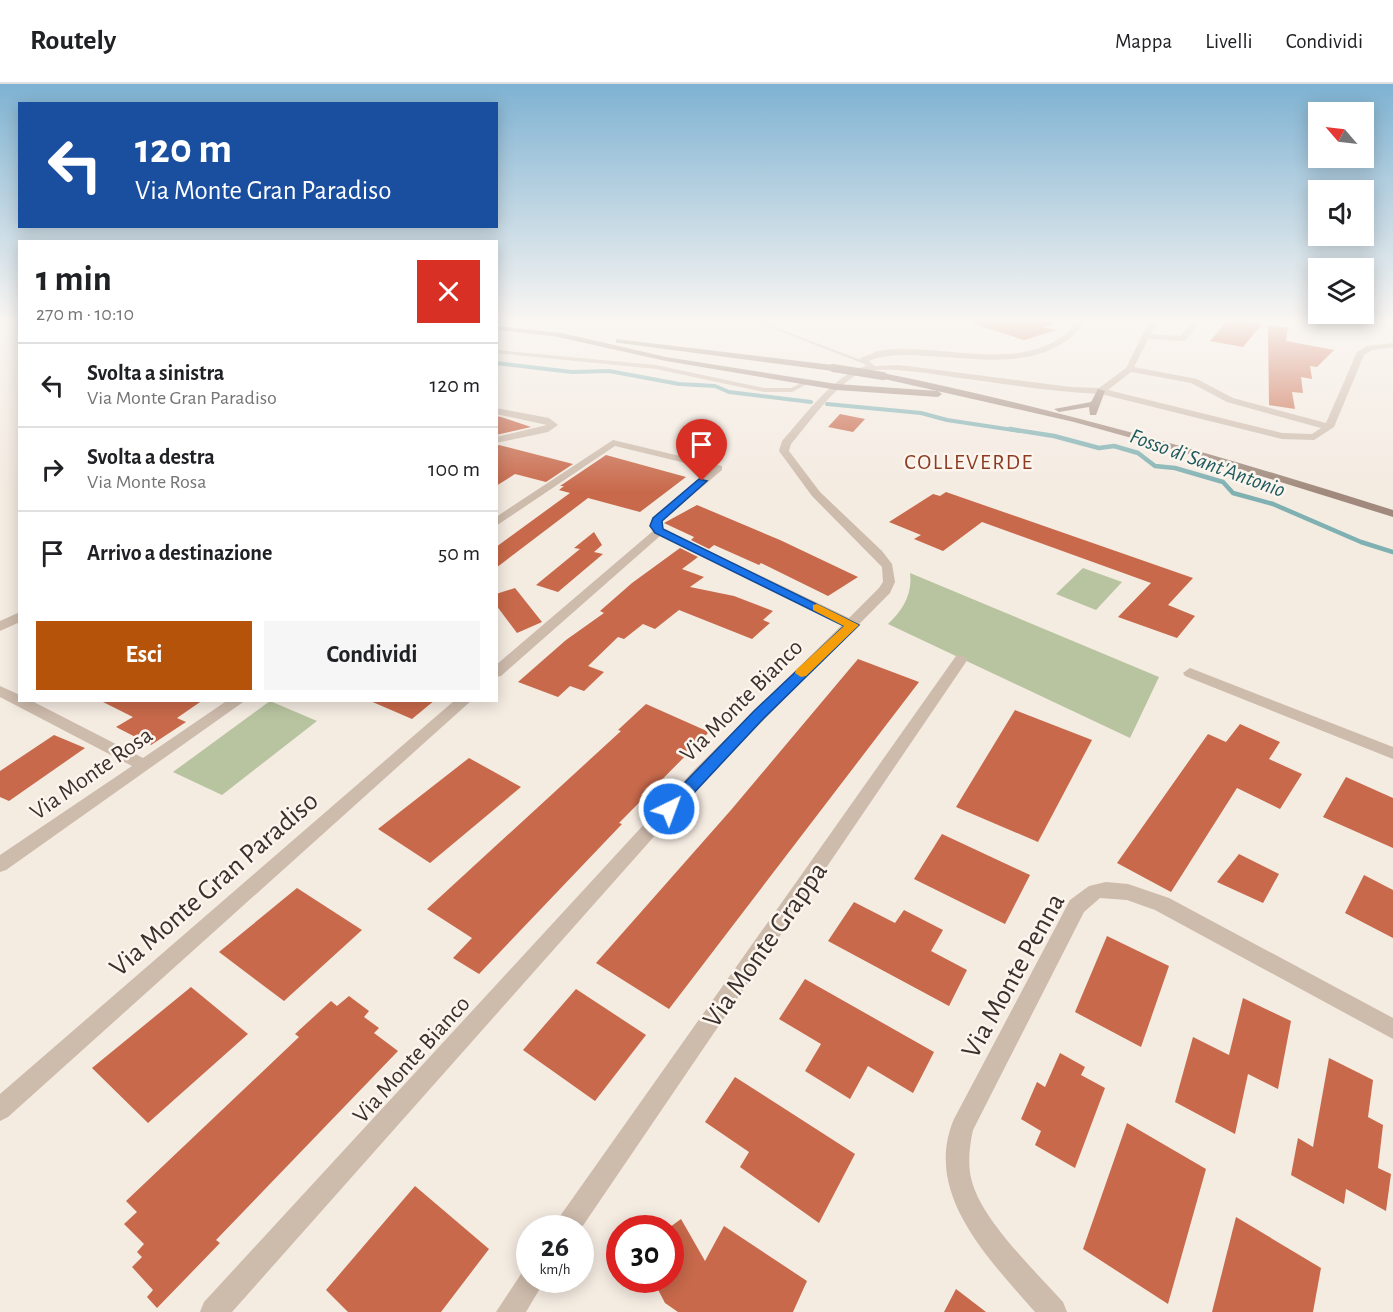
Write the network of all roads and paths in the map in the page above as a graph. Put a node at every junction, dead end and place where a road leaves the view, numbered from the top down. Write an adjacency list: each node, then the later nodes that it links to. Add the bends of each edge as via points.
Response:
1 (704, 377): 9 (lane, via 764,390 792,390)
2 (779, 377): 9 (main road)
3 (849, 377): 10 (street, Via Monte Bianco)
4 (907, 377): 12 (main road)
5 (973, 377): 11 (street, Via Monte Bianco)
6 (1120, 377): 11 (street)
7 (1174, 377): 16 (street, via 1194,381 1234,402)
8 (1350, 377): 16 (street)
9 (808, 382): 10 (main road)
10 (837, 387): 12 (main road); 22 (street, Via Monte Bianco, via 784,448 816,494 888,567 885,590)
11 (1098, 397): 13 (main road); 15 (main road, via 1093,413); 16 (street, Via Monte Bianco, via 1291,438 1314,437)
12 (1000, 400): 13 (main road)
13 (1041, 409): 15 (main road)
14 (498, 411): 17 (street, via 546,420 553,425)
15 (1106, 426): 18 (main road)
16 (1329, 427)
17 (498, 440)
18 (1393, 514)
19 (498, 522): 20 (street, via 613,443 718,468 657,520)
20 (659, 531): 22 (street); 25 (street)
21 (18, 617): 23 (street)
22 (852, 625): 39 (street, Via Monte Bianco, via 700,774)
23 (0, 627)
24 (961, 659): 37 (street, Via Monte Grappa)
25 (498, 671)
26 (1190, 673): 32 (street)
27 (0, 691): 28 (street)
28 (18, 700)
29 (21, 702): 33 (street)
30 (236, 702): 33 (street, Via Monte Rosa)
31 (463, 702): 36 (street, Via Monte Gran Paradiso)
32 (1393, 753)
33 (145, 766): 34 (street, Via Monte Rosa)
34 (0, 865)
35 (1393, 1029): 41 (street, Via Monte Penna, via 1162,904 1116,890 1095,891 1086,896 1077,906 968,1116 958,1145 958,1175 968,1202)
36 (0, 1109)
37 (576, 1215)
38 (523, 1293): 40 (street)
39 (214, 1312)
40 (510, 1312)
41 (1053, 1312)

